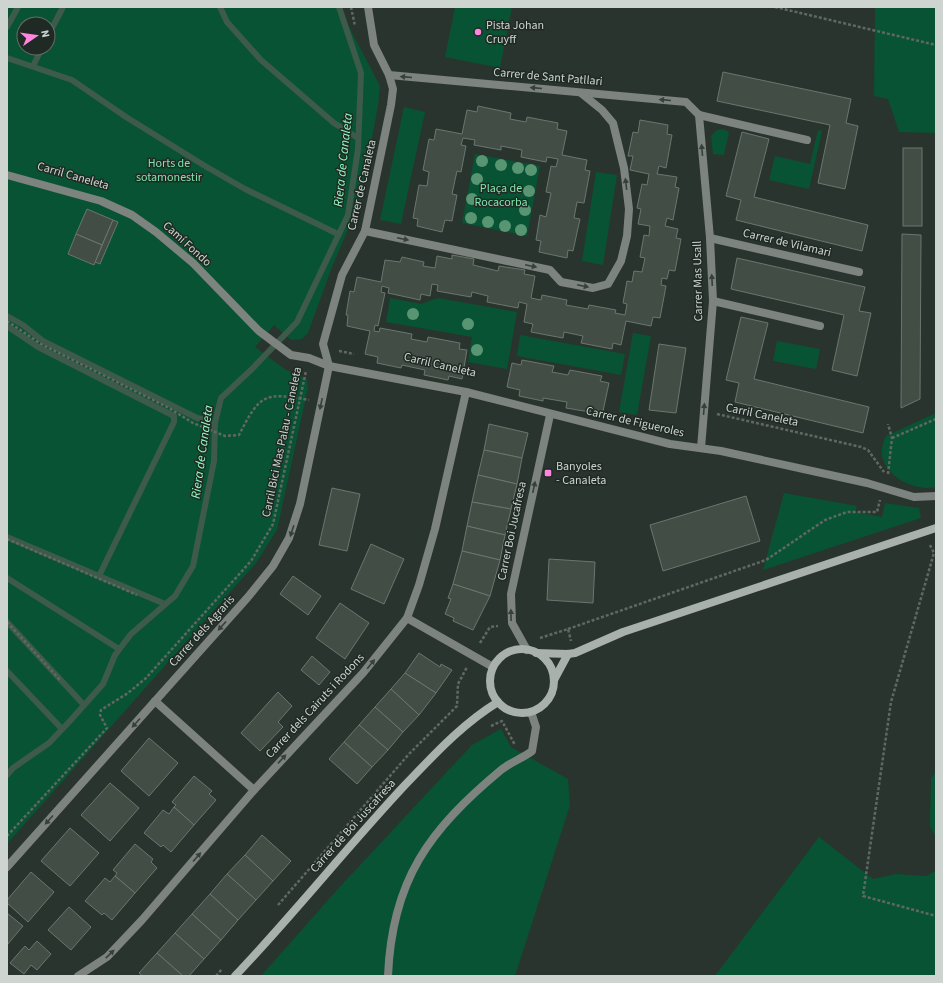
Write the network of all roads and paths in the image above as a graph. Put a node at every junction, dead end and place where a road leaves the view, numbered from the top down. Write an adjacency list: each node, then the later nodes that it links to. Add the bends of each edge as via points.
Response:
1 (351, 7): 4 (path)
2 (368, 7): 6 (street, Carrer de Canaleta, via 374,45)
3 (775, 7): 5 (path)
4 (356, 29)
5 (936, 45)
6 (389, 75): 7 (street, Carrer de Sant Patllari, one-way to 6); 11 (street, Carrer de Canaleta, via 393,89 391,105)
7 (581, 92): 8 (street, Carrer de Sant Patllari, one-way to 7, via 686,102); 11 (street, one-way to 7, via 550,270 561,282 593,288 608,284 620,261 627,236 628,202 624,168 613,123)
8 (699, 115): 9 (street); 12 (street, Carrer Mas Usall, one-way to 8)
9 (808, 140)
10 (7, 175): 19 (street, Camí Fondo, via 101,201 132,215 192,263 259,331 291,355)
11 (365, 231): 17 (street, Carrer de Canaleta, via 342,275)
12 (710, 238): 13 (street, Carrer de Vilamari); 14 (street, Carrer Mas Usall, one-way to 12)
13 (859, 272)
14 (713, 301): 16 (street); 26 (street, Carrer Mas Usall, one-way to 14)
15 (7, 321): 22 (path, via 41,344 170,408 193,423 225,436 240,435 251,411 266,398 284,396)
16 (820, 326)
17 (323, 344): 18 (path); 20 (street)
18 (355, 354)
19 (309, 358): 20 (street, Camí Fondo); 22 (path, Carril Bici Mas Palau - Caneleta)
20 (329, 366): 21 (street, Carrer de Figueroles); 46 (street, Carrer dels Agraris, one-way to 46, via 300,504 289,538 273,566 248,597)
21 (466, 392): 25 (street, Carrer de Figueroles); 37 (street, Carrer dels Cairuts i Rodons, via 436,529)
22 (301, 399): 53 (path, Carril Bici Mas Palau - Caneleta, via 273,524 261,548 146,678 101,710 100,715 107,728)
23 (308, 400): 24 (path)
24 (307, 407)
25 (550, 415): 30 (street, Carrer de Figueroles, via 670,444); 40 (street, Carrer Boi Jucafresa, one-way to 25, via 512,623 511,594)
26 (703, 419): 29 (path, Carril Caneleta, via 712,414 721,414 861,447 868,450 887,476); 30 (street, Carrer Mas Usall)
27 (936, 419): 29 (path)
28 (888, 424): 29 (path)
29 (892, 438)
30 (701, 448): 31 (street, Carrer de Figueroles)
31 (884, 488): 32 (street, Carrer de Figueroles, via 914,497); 39 (path, via 877,512 847,512 825,520 766,560)
32 (936, 496)
33 (936, 528): 34 (street)
34 (924, 531): 42 (street, via 623,632); 55 (path, via 934,553 891,702 863,896)
35 (7, 539): 36 (path)
36 (138, 595)
37 (407, 618): 43 (street); 52 (street, Carrer dels Cairuts i Rodons, one-way to 37, via 363,673)
38 (7, 622): 45 (path)
39 (568, 629)
40 (526, 650): 41 (street); 43 (street, via 507,653)
41 (536, 653): 42 (street); 44 (street, via 548,664)
42 (568, 654): 44 (street)
43 (493, 668): 47 (street, via 490,682)
44 (554, 680): 49 (street, via 550,696 538,709)
45 (61, 681)
46 (155, 701): 52 (street); 54 (street, Carrer dels Agraris, one-way to 54)
47 (498, 702): 49 (street, via 512,712); 50 (street, Carrer de Boi Juscafresa)
48 (457, 706): 50 (path)
49 (530, 712): 51 (street, via 536,727 535,741 532,751)
50 (470, 721): 51 (path, via 479,731 502,721); 57 (street, Carrer de Boi Juscafresa, via 387,805)
51 (522, 758): 58 (street, via 502,769 448,820 415,864 397,909 389,951)
52 (254, 790): 56 (street, Carrer dels Cairuts i Rodons, one-way to 52, via 108,957)
53 (7, 836)
54 (7, 867)
55 (936, 916)
56 (78, 976)
57 (235, 976)
58 (388, 976)

